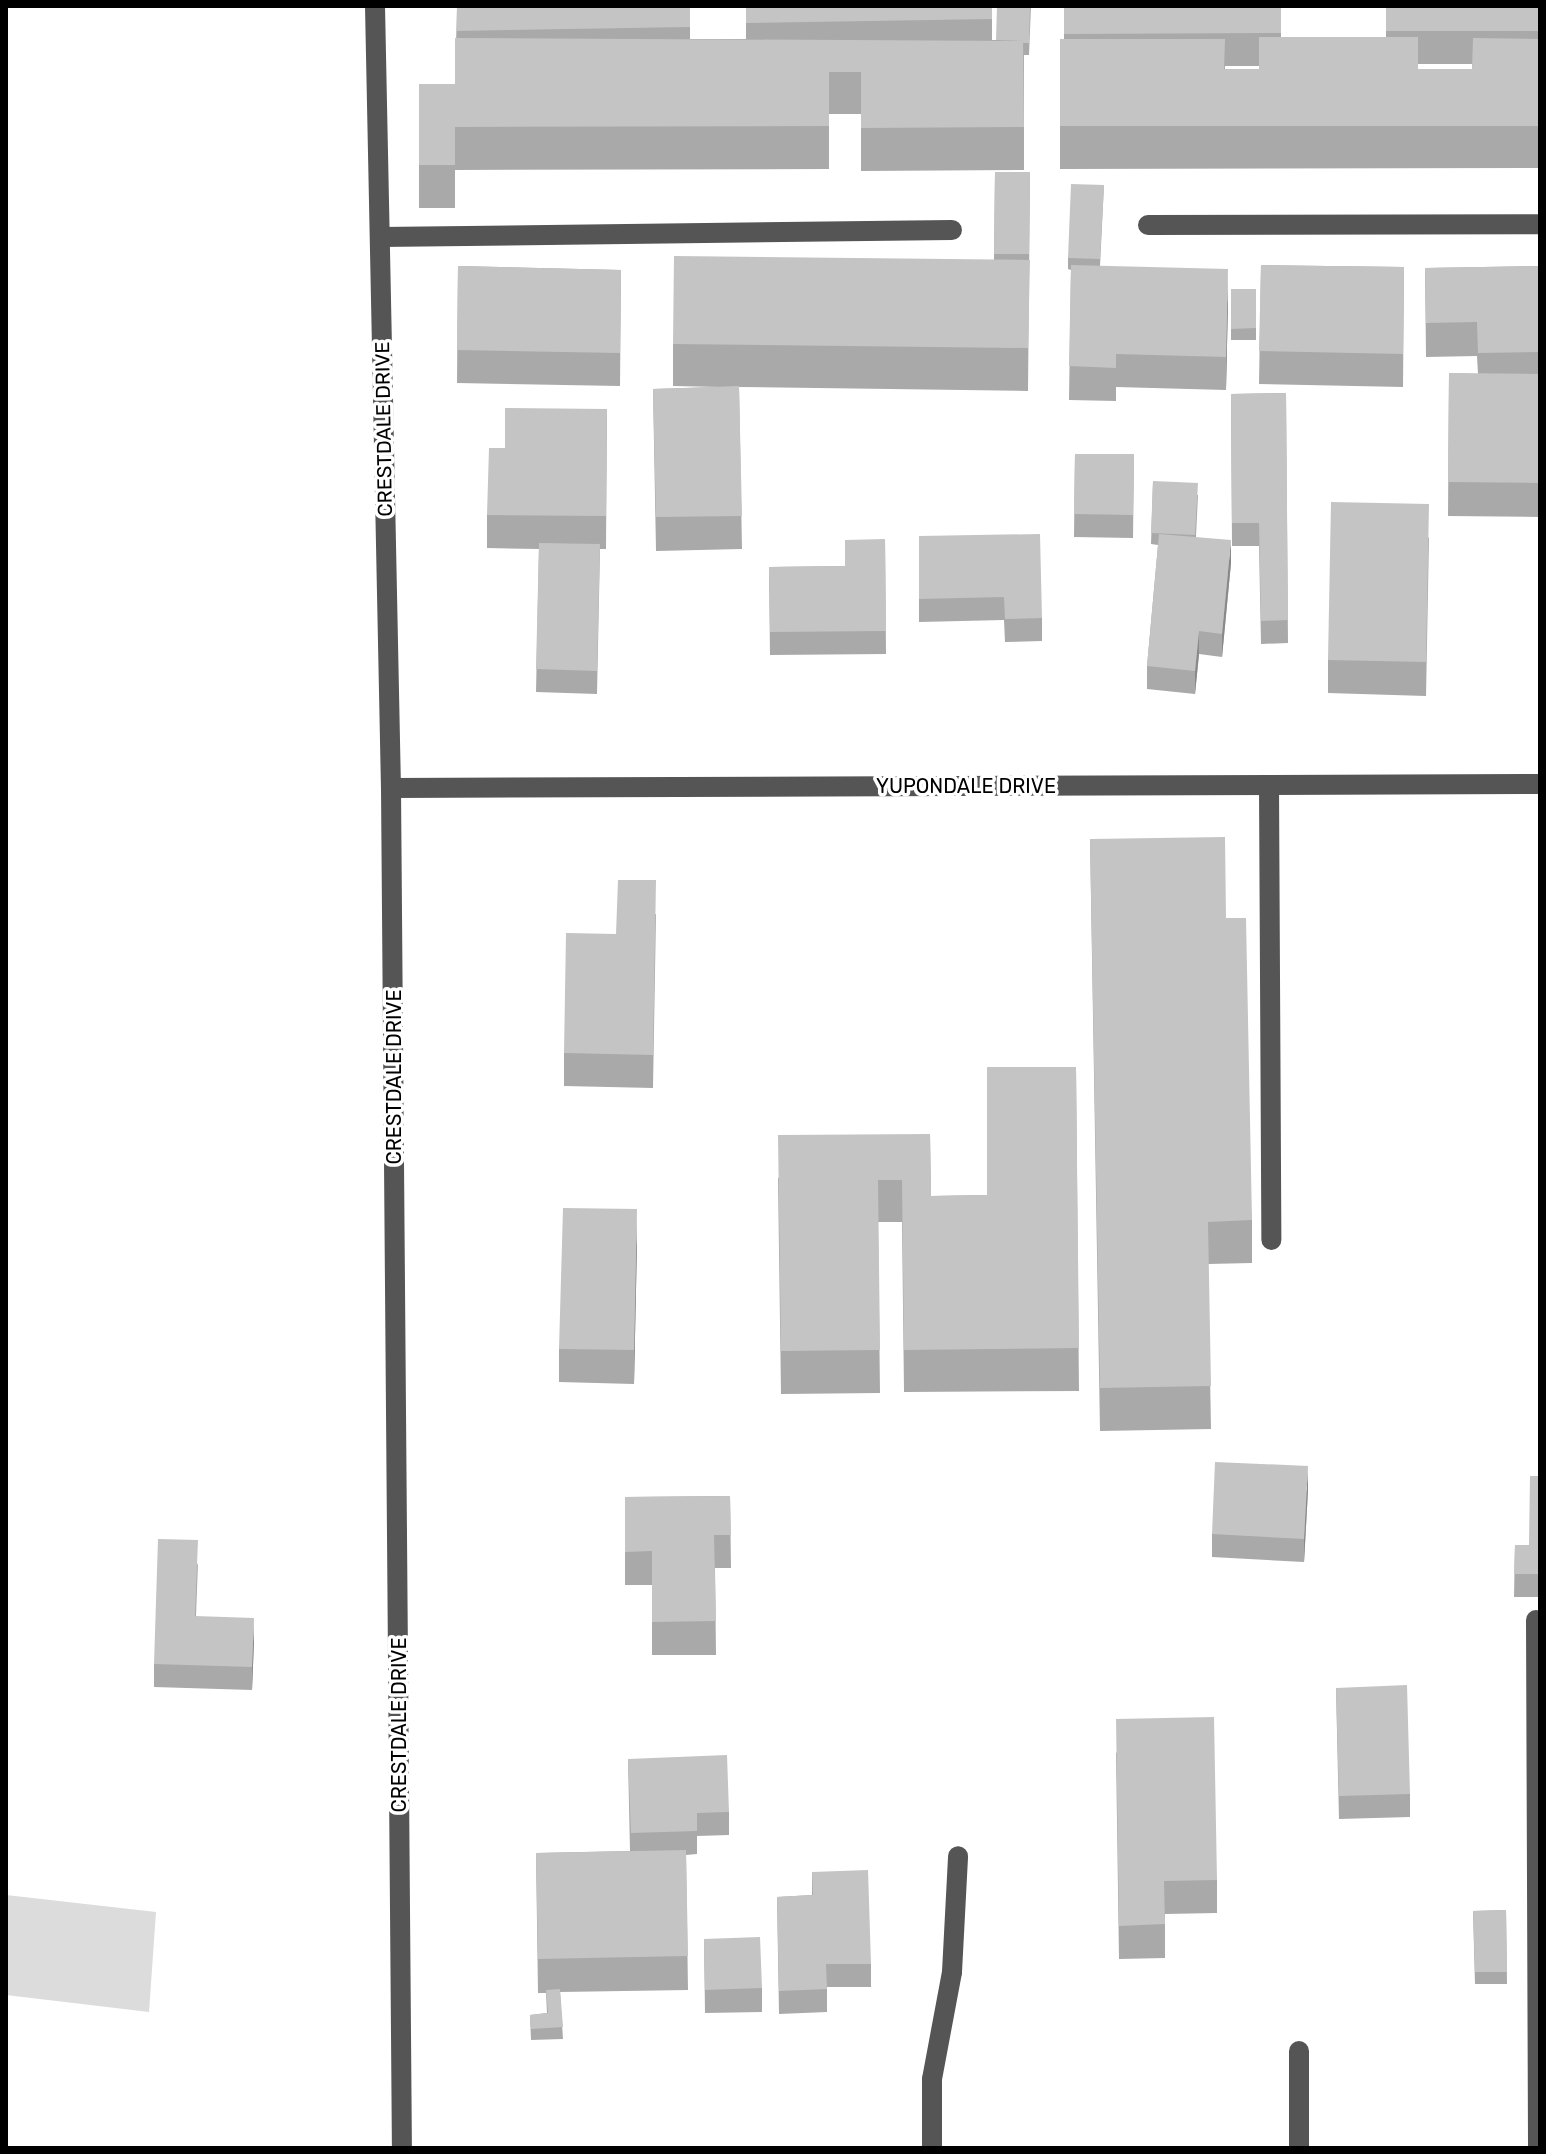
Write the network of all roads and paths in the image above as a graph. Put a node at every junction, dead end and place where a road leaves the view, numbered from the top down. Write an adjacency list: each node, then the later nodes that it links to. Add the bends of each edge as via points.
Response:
1 (375, 6): 5 (street, CRESTDALE DRIVE)
2 (1540, 224): 3 (street)
3 (1148, 225)
4 (952, 230): 5 (street)
5 (380, 237): 8 (street, CRESTDALE DRIVE)
6 (1540, 784): 7 (street, YUPONDALE DRIVE)
7 (1269, 785): 8 (street, YUPONDALE DRIVE); 9 (street)
8 (391, 788): 13 (street, CRESTDALE DRIVE)
9 (1271, 1240)
10 (1536, 1620): 16 (street)
11 (958, 1856): 14 (street, via 952,1972 932,2079)
12 (1299, 2051): 15 (street)
13 (402, 2148)
14 (932, 2148)
15 (1299, 2148)
16 (1538, 2148)

